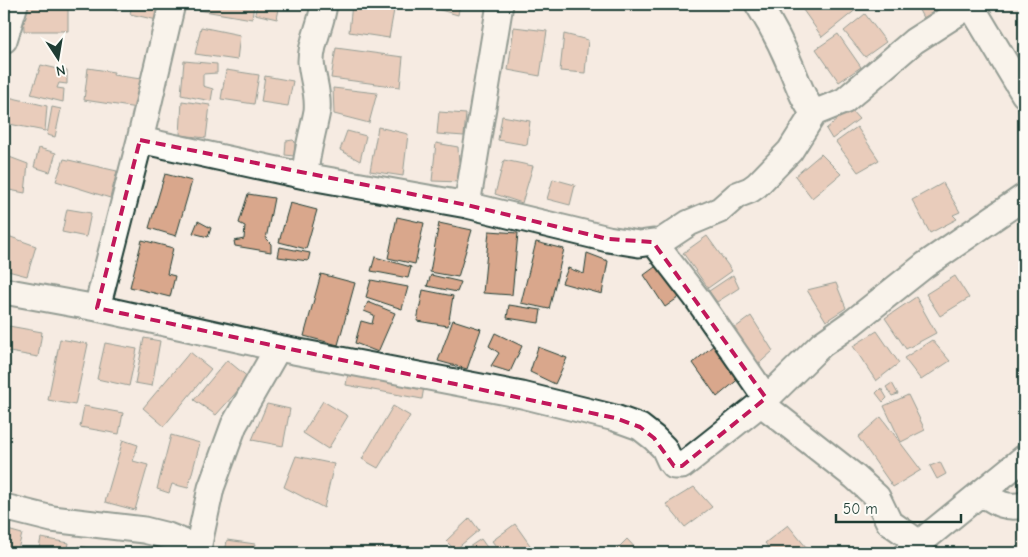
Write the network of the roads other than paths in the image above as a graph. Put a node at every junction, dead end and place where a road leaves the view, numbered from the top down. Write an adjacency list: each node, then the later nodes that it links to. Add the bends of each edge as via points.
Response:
1 (15, 4): 7 (street)
2 (172, 4): 10 (street)
3 (324, 4): 11 (street, via 312,50 311,62 318,97)
4 (500, 4): 13 (street)
5 (758, 4): 9 (street)
6 (970, 4): 8 (street); 9 (street, via 914,42 844,101)
7 (4, 40)
8 (1024, 94)
9 (814, 113): 14 (street, via 790,151 750,190 738,194 720,210 689,222)
10 (140, 140): 11 (street); 16 (street)
11 (305, 176): 13 (street)
12 (1024, 196): 18 (street, via 925,265 822,344)
13 (468, 205): 14 (street, via 608,239 640,244 653,242)
14 (656, 245): 18 (street)
15 (4, 291): 16 (street)
16 (97, 308): 17 (street)
17 (278, 348): 18 (street, via 522,395 615,418 640,427 654,438 674,466 682,466); 24 (street, via 234,425 211,488)
18 (766, 399): 23 (street, via 767,408 876,497 889,522)
19 (1024, 458): 20 (street)
20 (982, 492): 21 (street, via 999,505); 23 (street)
21 (1024, 505)
22 (4, 507): 24 (street, via 52,519 144,530 168,536)
23 (913, 548)
24 (197, 551)

